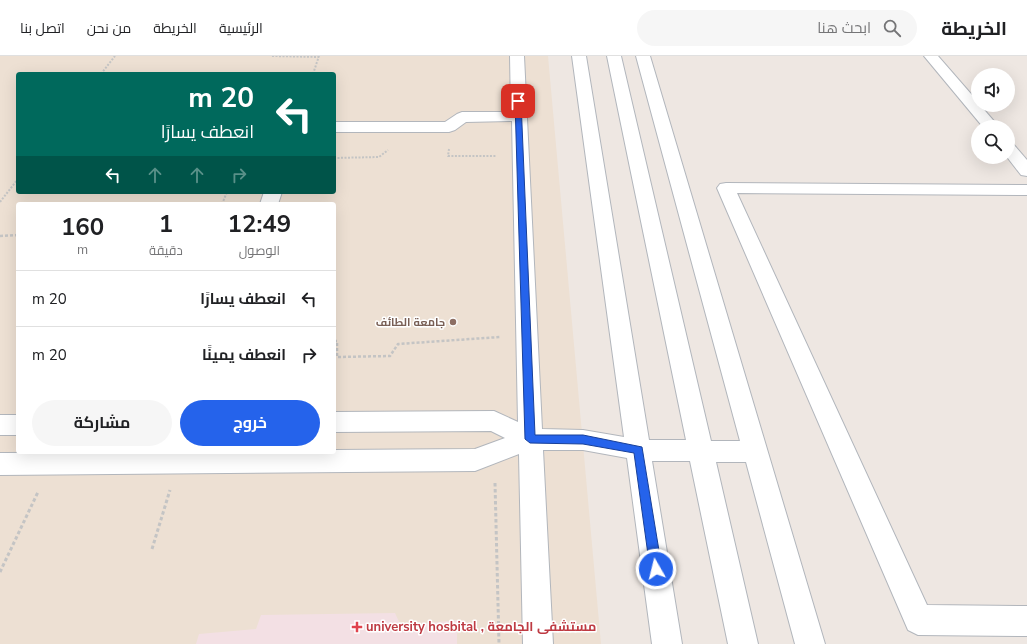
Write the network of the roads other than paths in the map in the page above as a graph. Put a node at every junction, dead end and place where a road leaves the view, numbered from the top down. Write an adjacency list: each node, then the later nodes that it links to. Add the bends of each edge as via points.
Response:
1 (517, 56): 6 (street)
2 (579, 56): 16 (street)
3 (614, 56): 17 (street)
4 (643, 56): 18 (street)
5 (931, 56): 7 (street)
6 (519, 116): 8 (street, via 462,117 449,127); 15 (street)
7 (984, 120)
8 (336, 127)
9 (1015, 156): 10 (street)
10 (1027, 171)
11 (1027, 190): 20 (street, via 726,188 918,620)
12 (336, 422): 15 (street, via 494,421)
13 (0, 425): 14 (street)
14 (16, 425)
15 (530, 439): 16 (street, via 583,440); 19 (street, via 475,460); 21 (street)
16 (638, 450): 17 (street); 22 (street)
17 (701, 451): 18 (street); 23 (street)
18 (756, 452): 24 (street)
19 (0, 464)
20 (1027, 620)
21 (538, 644)
22 (667, 644)
23 (743, 644)
24 (810, 644)

